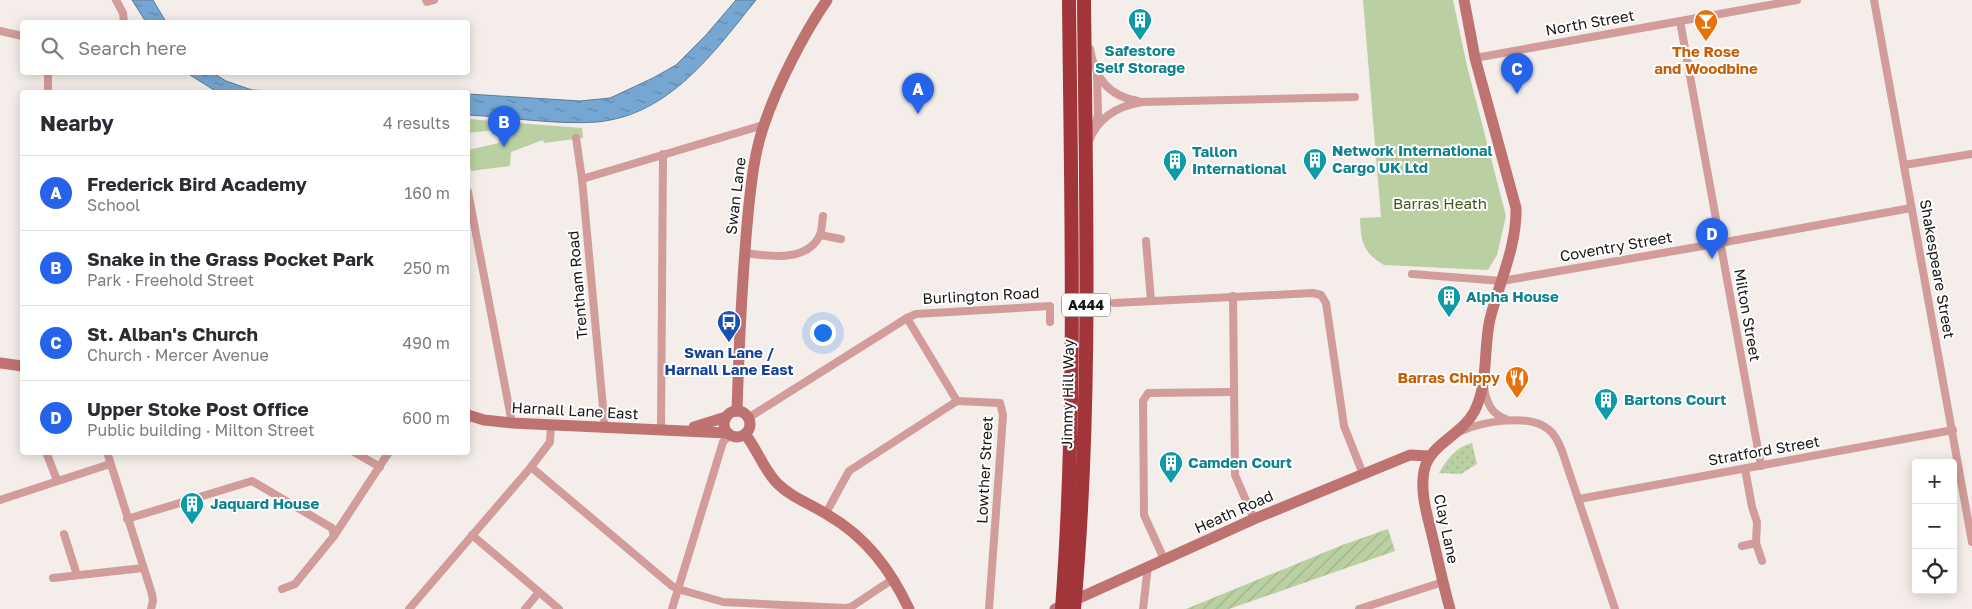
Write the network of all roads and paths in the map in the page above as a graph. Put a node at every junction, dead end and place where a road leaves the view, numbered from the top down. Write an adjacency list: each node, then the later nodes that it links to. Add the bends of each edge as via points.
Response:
1 (116, 0): 11 (street)
2 (426, 0): 3 (street)
3 (434, 0)
4 (827, 0): 22 (street, Swan Lane, via 805,38)
5 (1069, 0): 106 (highway, Jimmy Hill Way / A444, via 1070,466)
6 (1084, 0): 12 (highway, Jimmy Hill Way / A444)
7 (1464, 0): 16 (street)
8 (1797, 0): 10 (street, North Street)
9 (1874, 0): 28 (street, Shakespeare Street)
10 (1787, 1): 13 (street, North Street)
11 (124, 20)
12 (1084, 22): 17 (street); 25 (highway, Jimmy Hill Way / A444)
13 (1680, 22): 16 (street, North Street); 36 (street, Milton Street)
14 (0, 31): 15 (street)
15 (20, 36)
16 (1476, 58): 39 (street, via 1516,208)
17 (1097, 74): 21 (street, via 1103,84 1115,93); 23 (street, via 1098,115)
18 (48, 75): 19 (street)
19 (48, 90)
20 (1355, 97): 21 (street)
21 (1142, 102): 23 (street, via 1116,109)
22 (764, 125): 26 (street); 37 (street, Swan Lane)
23 (1093, 130): 25 (street)
24 (576, 138): 29 (street, Trentham Road)
25 (1086, 148): 107 (highway, Jimmy Hill Way / A444, via 1085,397 1081,538)
26 (663, 154): 29 (street); 60 (street)
27 (1972, 154): 28 (street)
28 (1904, 165): 31 (street, Shakespeare Street)
29 (582, 179): 57 (street, Trentham Road)
30 (470, 202): 55 (street)
31 (1911, 208): 36 (street, Coventry Street); 59 (street, Shakespeare Street)
32 (823, 216): 33 (street)
33 (820, 235): 34 (street); 37 (street, via 812,245 790,256)
34 (841, 239)
35 (1146, 241): 41 (street)
36 (1720, 243): 39 (street, Coventry Street); 70 (street, Milton Street)
37 (744, 253): 50 (street, Swan Lane)
38 (1412, 274): 39 (street, Coventry Street)
39 (1502, 281): 47 (street, via 1490,319)
40 (1233, 296): 41 (street); 48 (street); 74 (street, via 1321,295 1326,303 1344,426)
41 (1151, 301): 42 (street)
42 (1114, 303)
43 (907, 318): 44 (street, Burlington Road, via 916,314 1050,306); 49 (street); 53 (street, Burlington Road)
44 (1050, 322)
45 (0, 363): 46 (street)
46 (20, 366)
47 (1483, 379): 54 (street, via 1490,409 1499,417); 63 (street, via 1474,412)
48 (1233, 392): 80 (street, via 1235,475); 87 (street, via 1148,393 1143,402 1144,515)
49 (957, 401): 78 (street, via 849,471); 104 (street, Lowther Street, via 1000,404 1003,415)
50 (737, 411): 52 (street); 53 (street)
51 (470, 416): 55 (street, Harnall Lane East)
52 (726, 417): 58 (street, Harnall Lane East); 61 (street, via 723,426)
53 (748, 418): 62 (street, via 750,426)
54 (1513, 420): 63 (street, via 1478,425); 76 (street, via 1537,423 1549,430 1562,452)
55 (512, 423): 56 (street, Harnall Lane East)
56 (551, 425): 57 (street, Harnall Lane East); 72 (street, via 550,442)
57 (605, 429): 60 (street, Harnall Lane East)
58 (682, 430): 60 (street, Harnall Lane East); 61 (street, Harnall Lane East)
59 (1952, 430): 70 (street, Stratford Street); 84 (street, Shakespeare Street)
60 (661, 431)
61 (728, 434): 62 (street, via 739,437); 96 (street)
62 (746, 434): 78 (street, via 777,483)
63 (1453, 436): 68 (street)
64 (47, 455): 75 (street)
65 (108, 455): 69 (street)
66 (359, 455): 71 (street)
67 (387, 455): 71 (street)
68 (1429, 456): 74 (street, Heath Road, via 1410,455); 94 (street, Clay Lane, via 1422,481 1423,492)
69 (110, 464): 75 (street); 79 (street)
70 (1761, 466): 73 (street, Stratford Street)
71 (380, 467): 83 (street)
72 (531, 467): 82 (street); 96 (street)
73 (1744, 469): 76 (street, Stratford Street); 85 (street, via 1757,522)
74 (1363, 474): 80 (street, Heath Road)
75 (57, 480): 77 (street)
76 (1579, 499): 111 (street)
77 (0, 500)
78 (826, 513): 93 (street, via 861,538)
79 (127, 519): 83 (street, via 252,481 332,528); 90 (street)
80 (1254, 519): 87 (street, Heath Road)
81 (64, 534): 91 (street)
82 (472, 535): 97 (street); 99 (street)
83 (334, 536): 95 (street, via 295,584)
84 (1972, 542)
85 (1756, 543): 86 (street); 88 (street)
86 (1742, 546)
87 (1164, 559): 89 (street, Heath Road)
88 (1762, 562)
89 (1148, 566): 105 (street, Heath Road); 108 (street)
90 (143, 568): 91 (street); 98 (street, via 152,594)
91 (77, 575): 92 (street)
92 (53, 578)
93 (893, 579): 96 (street, via 846,608 723,602); 103 (street)
94 (1443, 582): 109 (street); 110 (street, Clay Lane)
95 (282, 589)
96 (678, 589): 102 (street)
97 (539, 592): 100 (street); 101 (street)
98 (151, 609)
99 (409, 609)
100 (525, 609)
101 (559, 609)
102 (672, 609)
103 (908, 609)
104 (989, 609)
105 (1055, 609)
106 (1062, 609)
107 (1074, 609)
108 (1143, 609)
109 (1359, 609)
110 (1450, 609)
111 (1615, 609)

